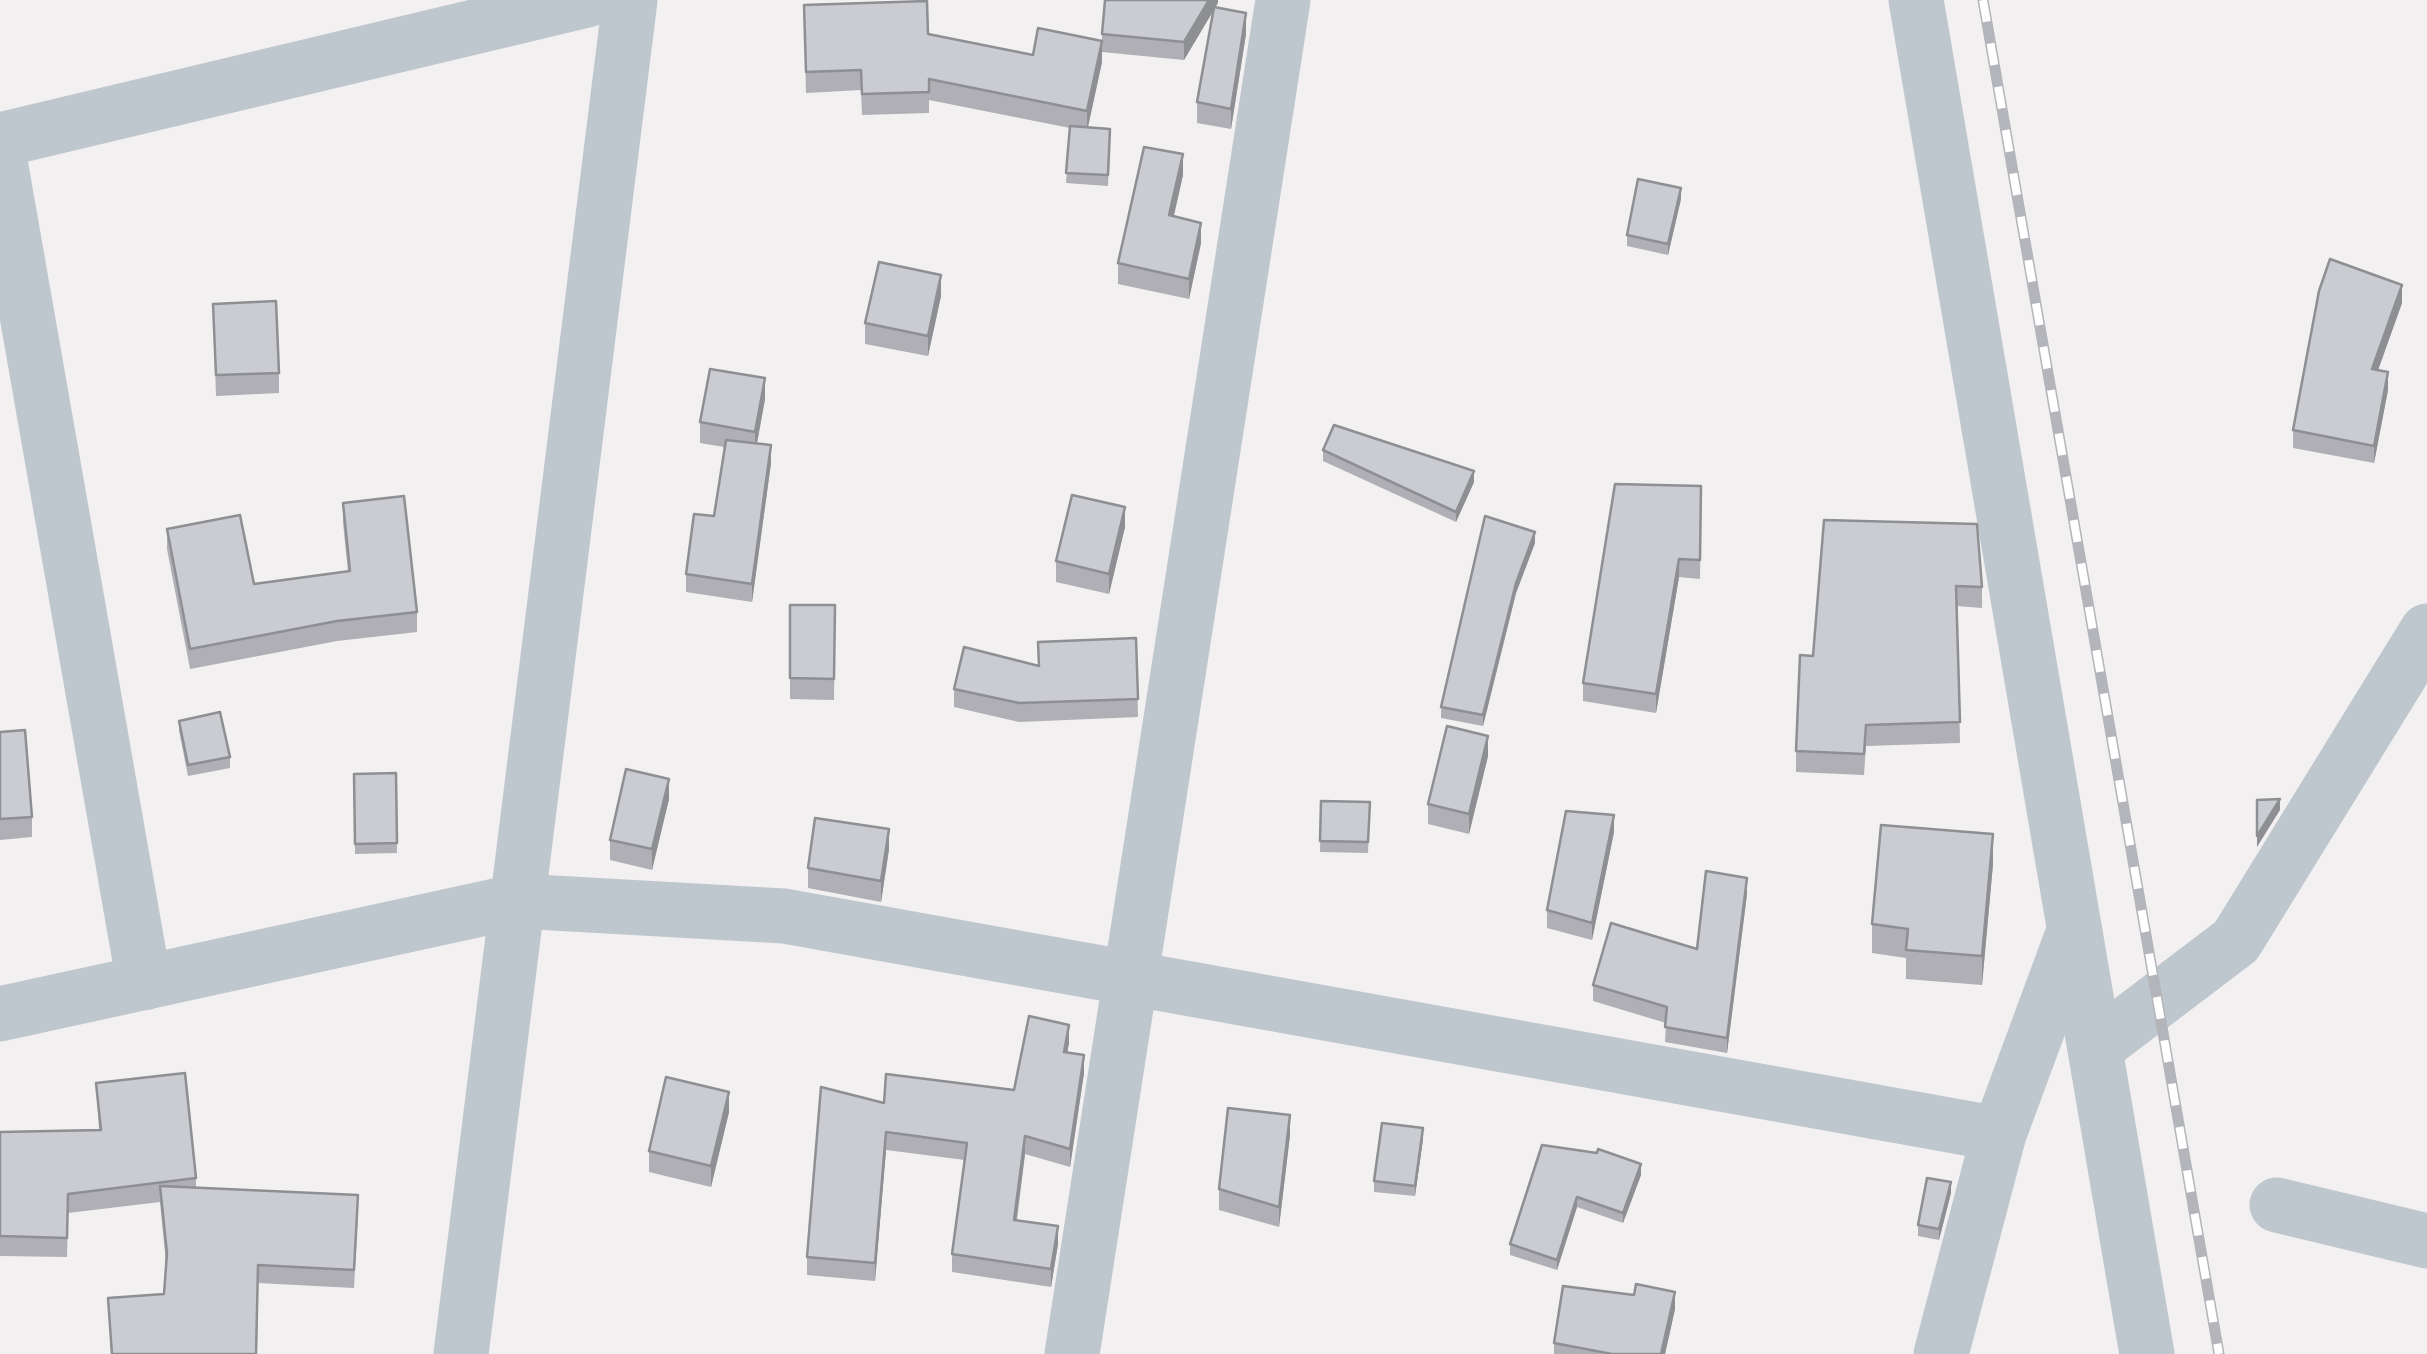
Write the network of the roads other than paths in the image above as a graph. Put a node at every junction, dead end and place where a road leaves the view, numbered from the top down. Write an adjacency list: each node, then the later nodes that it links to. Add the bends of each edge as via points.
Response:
1 (587, 0): 5 (street)
2 (630, 0): 8 (street)
3 (1283, 0): 10 (street)
4 (1916, 0): 9 (street)
5 (0, 140)
6 (0, 161): 11 (street)
7 (2427, 631): 13 (street, via 2236,941)
8 (518, 901): 10 (street, via 784,916); 11 (street); 17 (street)
9 (2074, 930): 13 (street); 14 (street)
10 (1133, 979): 14 (street); 18 (street)
11 (144, 983): 12 (street)
12 (0, 1014)
13 (2094, 1048): 20 (street)
14 (2000, 1134): 19 (street)
15 (2278, 1204): 16 (street)
16 (2427, 1241)
17 (461, 1354)
18 (1072, 1354)
19 (1940, 1354)
20 (2146, 1354)

